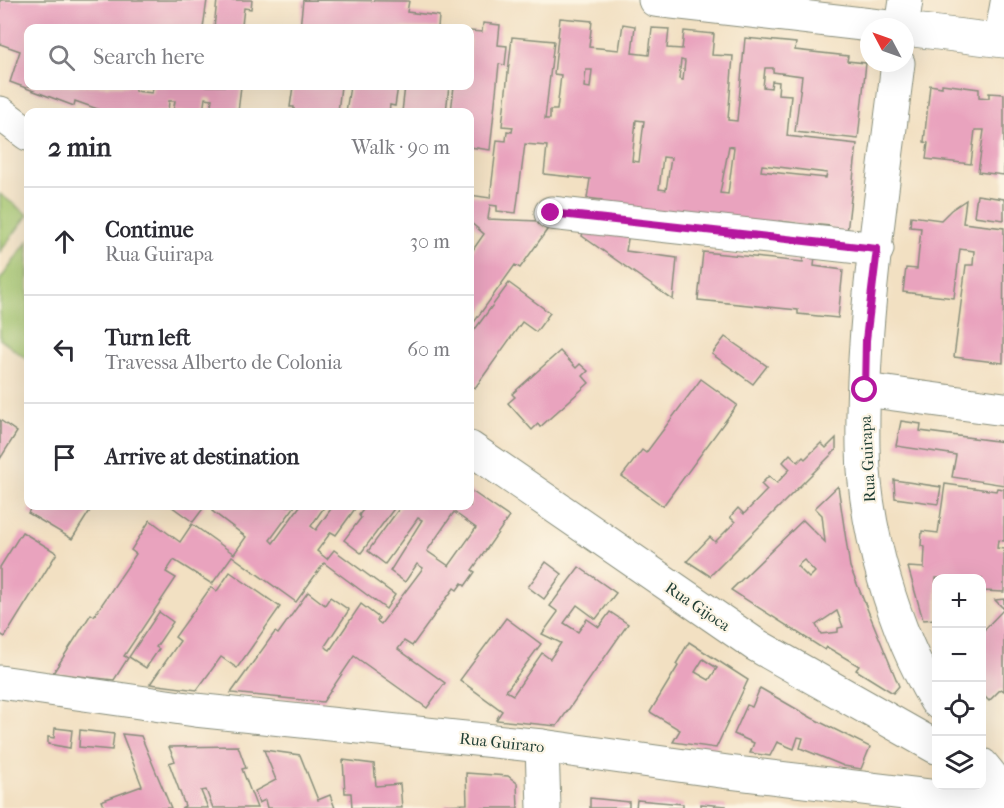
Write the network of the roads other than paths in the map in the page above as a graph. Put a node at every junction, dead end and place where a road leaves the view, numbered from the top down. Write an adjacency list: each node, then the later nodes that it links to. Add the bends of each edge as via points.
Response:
1 (655, 0): 5 (street)
2 (906, 0): 4 (street)
3 (1001, 0): 7 (lane)
4 (905, 18)
5 (860, 24)
6 (914, 29): 7 (street)
7 (999, 41)
8 (897, 72): 12 (street, Rua Guirapa)
9 (0, 113): 10 (street)
10 (24, 131)
11 (551, 213): 12 (street)
12 (877, 249): 13 (street, Rua Guirapa, via 866,340)
13 (865, 390): 14 (street); 17 (street, Rua Guirapa, via 863,448 871,523 896,615)
14 (1004, 409)
15 (474, 451): 18 (street, Rua Gijoca, via 756,645)
16 (0, 682): 19 (street, Rua Guiraro, via 195,710)
17 (932, 692)
18 (932, 745)
19 (542, 746): 20 (street, Rua Guiraro, via 728,772); 21 (street)
20 (992, 782)
21 (544, 808)

